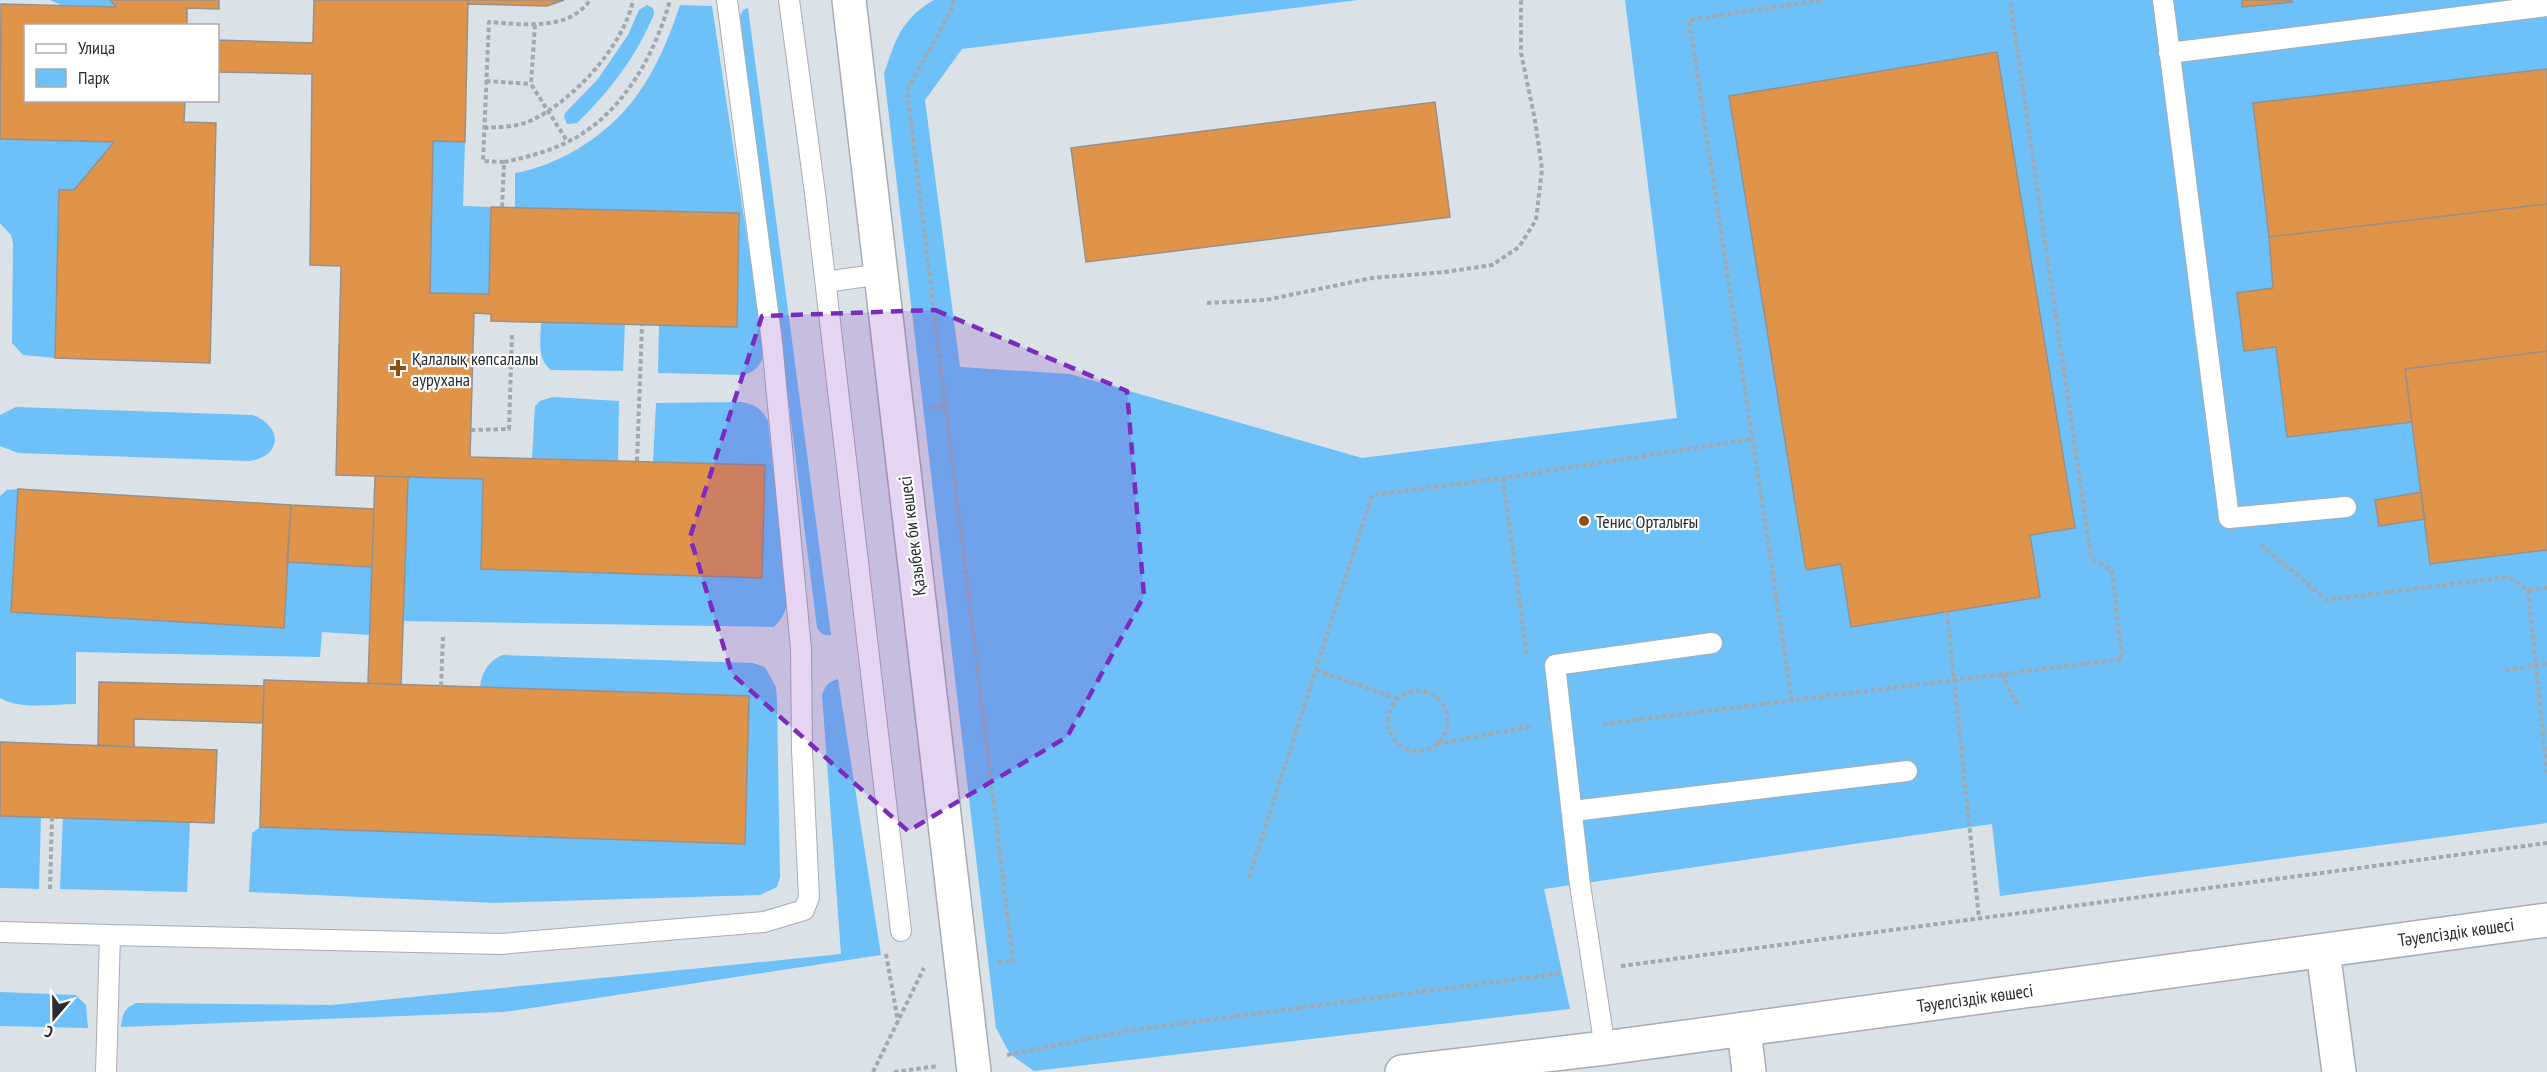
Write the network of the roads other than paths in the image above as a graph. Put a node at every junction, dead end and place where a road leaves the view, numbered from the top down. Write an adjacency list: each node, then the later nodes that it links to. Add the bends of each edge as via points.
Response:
1 (727, 0): 16 (lane, via 772,342 801,649 809,897 804,910 764,922 500,944)
2 (789, 0): 8 (lane)
3 (849, 0): 7 (street, Қазыбек би көшесі)
4 (2163, 0): 6 (lane)
5 (2547, 6): 6 (lane)
6 (2169, 53): 9 (lane, via 2229,518)
7 (881, 274): 8 (lane); 20 (street, Қазыбек би көшесі)
8 (826, 282): 14 (lane)
9 (2346, 507)
10 (1712, 643): 12 (lane, via 1555,665)
11 (1907, 771): 12 (lane)
12 (1573, 811): 19 (lane)
13 (2547, 920): 17 (street, Тәуелсіздік көшесі)
14 (901, 931)
15 (0, 932): 16 (lane)
16 (110, 935): 21 (lane)
17 (2323, 951): 18 (street, Тәуелсіздік көшесі); 24 (street)
18 (1744, 1029): 19 (street, Тәуелсіздік көшесі); 23 (street)
19 (1605, 1048): 22 (street, Тәуелсіздік көшесі)
20 (974, 1067)
21 (106, 1072)
22 (1402, 1072)
23 (1749, 1072)
24 (2339, 1072)

